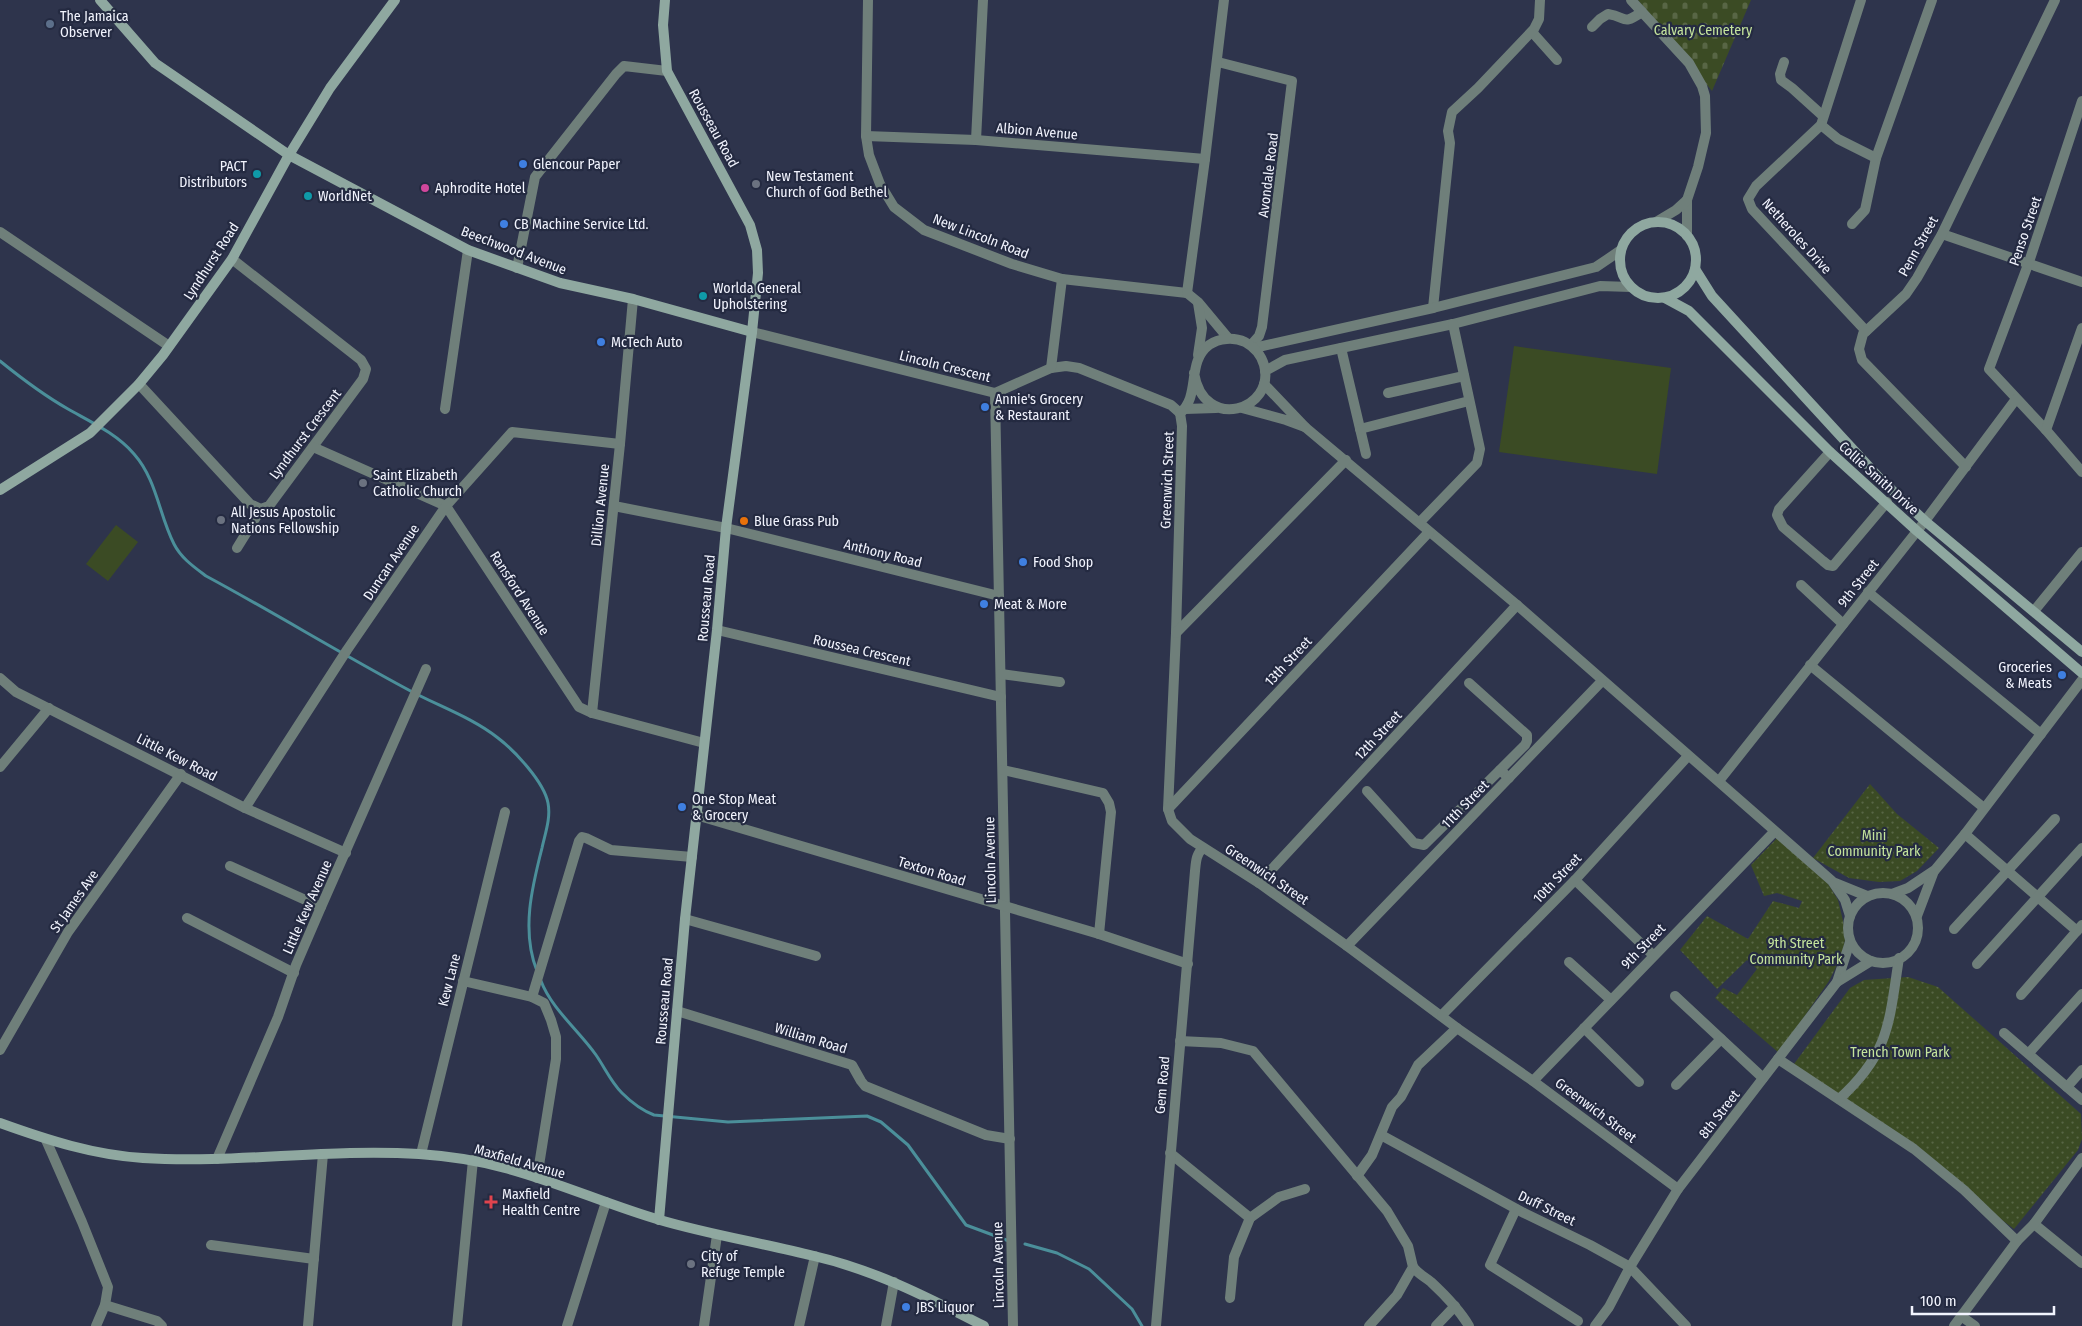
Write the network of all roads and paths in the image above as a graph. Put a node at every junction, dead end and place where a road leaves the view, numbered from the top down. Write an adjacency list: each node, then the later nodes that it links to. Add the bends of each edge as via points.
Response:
1 (100, 0): 23 (street, Beechwood Avenue, via 155,63)
2 (665, 0): 18 (street, Rousseau Road, via 663,25)
3 (868, 0): 21 (street, New Lincoln Road)
4 (983, 0): 22 (street)
5 (1224, 0): 16 (street)
6 (1540, 0): 14 (street, via 1539,18)
7 (1631, 0): 12 (street)
8 (1861, 0): 20 (street, Netheroles Drive)
9 (1932, 0): 24 (street)
10 (2055, 0): 30 (street, Penn Street)
11 (392, 1): 23 (street, Lyndhurst Road, via 330,88)
12 (1642, 12): 13 (street, via 1629,20 1608,14); 26 (street, via 1689,63 1705,96 1706,133)
13 (1592, 27)
14 (1532, 32): 15 (street); 45 (street, via 1452,112)
15 (1557, 60)
16 (1218, 62): 25 (street); 52 (street, Avondale Road, via 1292,81 1262,327)
17 (1784, 62): 20 (street, via 1781,80)
18 (668, 71): 36 (street, via 624,66 535,177); 49 (street, Rousseau Road, via 750,225 757,250 758,273)
19 (2082, 102): 35 (street, Penso Street)
20 (1822, 121): 24 (street, via 1838,139); 48 (street, Netheroles Drive, via 1756,186 1748,199 1752,209)
21 (866, 136): 22 (street, Albion Avenue); 38 (street, New Lincoln Road, via 880,184 894,207 924,230 1012,264)
22 (976, 140): 25 (street, Albion Avenue)
23 (288, 155): 32 (street, Beechwood Avenue); 34 (street, Lyndhurst Road)
24 (1876, 158): 28 (street, via 1865,210)
25 (1206, 159): 41 (street)
26 (1686, 200): 27 (street); 31 (street)
27 (1656, 222): 31 (street, via 1668,223); 33 (street, via 1630,234)
28 (1852, 224)
29 (0, 232): 51 (street)
30 (1942, 234): 35 (street); 48 (street, Penn Street, via 1906,294)
31 (1687, 236): 37 (street, via 1695,252)
32 (468, 250): 36 (street, Beechwood Avenue); 66 (street)
33 (1621, 250): 40 (street, via 1620,264); 45 (street, via 1596,267)
34 (232, 259): 51 (street, Lyndhurst Road); 73 (street, Lyndhurst Crescent, via 364,364 364,379)
35 (2029, 262): 39 (street); 63 (street, Penso Street, via 1989,369)
36 (517, 268): 43 (street, Beechwood Avenue, via 560,283)
37 (1695, 269): 42 (street, via 1687,285); 84 (street, Collie Smith Drive, via 1712,296 1881,480)
38 (1062, 278): 41 (street, New Lincoln Road); 55 (street)
39 (2082, 282)
40 (1631, 287): 42 (street, via 1647,297); 46 (street, via 1600,286)
41 (1187, 293): 44 (street)
42 (1665, 298): 74 (street, Collie Smith Drive, via 1688,311)
43 (633, 299): 49 (street, Beechwood Avenue); 72 (street, Dillion Avenue)
44 (1198, 302): 50 (street); 54 (street, via 1202,328)
45 (1433, 308): 52 (street)
46 (1453, 324): 53 (street); 58 (street)
47 (2082, 328): 71 (street)
48 (1866, 331): 77 (street, via 1860,341 1862,360)
49 (752, 332): 61 (street, Lincoln Crescent); 86 (street, Rousseau Road)
50 (1228, 338): 52 (street); 54 (street, via 1209,345)
51 (169, 346): 59 (street, Lyndhurst Road)
52 (1253, 347): 56 (street)
53 (1341, 348): 56 (street, via 1284,360); 70 (street)
54 (1197, 361): 57 (street)
55 (1051, 368): 61 (street, Lincoln Crescent); 68 (street, Lincoln Crescent, via 1079,368)
56 (1266, 371): 60 (street)
57 (1194, 373): 67 (street, via 1196,386 1203,398); 68 (street, via 1193,385)
58 (1464, 376): 62 (street); 64 (street)
59 (139, 384): 79 (street, Lyndhurst Road, via 90,433); 83 (street, via 250,504)
60 (1264, 384): 65 (street, via 1256,399); 69 (street)
61 (995, 393): 93 (street, Lincoln Avenue)
62 (1388, 393)
63 (2016, 399): 71 (street); 77 (street, 9th Street)
64 (1469, 401): 70 (street); 85 (street, via 1480,449 1477,463)
65 (1242, 408): 67 (street); 69 (street)
66 (445, 409)
67 (1227, 410): 68 (street)
68 (1182, 411): 98 (street, Greenwich Street)
69 (1305, 427): 76 (street)
70 (1360, 429): 75 (street)
71 (2046, 430): 78 (street)
72 (620, 444): 81 (street, Duncan Avenue, via 512,432); 82 (street, Dillion Avenue)
73 (313, 448): 81 (street); 83 (street, Lyndhurst Crescent, via 268,506)
74 (1830, 452): 80 (street, Collie Smith Drive); 80 (street, via 1779,509 1777,515 1783,527 1833,566)
75 (1366, 454)
76 (1346, 460): 85 (street); 98 (street)
77 (1966, 467): 84 (street, 9th Street)
78 (2082, 472)
79 (0, 490)
80 (1887, 502): 88 (street, Collie Smith Drive)
81 (446, 506): 111 (street, Ransford Avenue, via 579,707); 122 (street, Duncan Avenue)
82 (614, 506): 86 (street, Anthony Road); 111 (street, Dillion Avenue)
83 (261, 509): 89 (street, Lyndhurst Crescent)
84 (1925, 521): 88 (street, 9th Street); 95 (street, Collie Smith Drive)
85 (1420, 522): 87 (street)
86 (726, 528): 93 (street, Anthony Road); 97 (street, Rousseau Road)
87 (1429, 532): 94 (street); 124 (street, 13th Street)
88 (1917, 532): 92 (street, 9th Street); 102 (street, Collie Smith Drive)
89 (237, 548)
90 (2082, 552): 95 (street)
91 (1801, 585): 96 (street)
92 (1868, 592): 96 (street, 9th Street); 112 (street)
93 (999, 596): 103 (street, Lincoln Avenue)
94 (1517, 605): 106 (street); 139 (street, 12th Street)
95 (2034, 611): 99 (street, Collie Smith Drive)
96 (1843, 624): 100 (street, 9th Street)
97 (717, 630): 109 (street, Roussea Crescent); 113 (street, Rousseau Road)
98 (1176, 633): 124 (street, Greenwich Street)
99 (2082, 652)
100 (1810, 665): 120 (street, 9th Street); 123 (street)
101 (426, 668): 132 (street, Little Kew Avenue)
102 (2082, 673)
103 (1001, 674): 107 (street); 109 (street, Lincoln Avenue)
104 (0, 678): 110 (street, Little Kew Road, via 16,692)
105 (2082, 680): 112 (street)
106 (1602, 681): 114 (street); 119 (street, 11th Street)
107 (1060, 682)
108 (1469, 683): 117 (street, via 1527,735 1525,745)
109 (1001, 697): 116 (street, Lincoln Avenue)
110 (48, 708): 115 (street); 118 (street, Little Kew Road)
111 (592, 713): 113 (street, Ransford Avenue)
112 (2041, 734): 123 (street)
113 (704, 743): 126 (street, Rousseau Road)
114 (1688, 756): 120 (street); 137 (street, 10th Street)
115 (0, 767)
116 (1002, 770): 144 (street, Lincoln Avenue); 151 (street, via 1103,793 1109,802 1108,852)
117 (1500, 770): 119 (street); 121 (street, via 1424,845 1414,843)
118 (181, 774): 122 (street, Little Kew Road); 176 (street, St James Ave, via 68,932)
119 (1509, 778): 153 (street, 11th Street)
120 (1719, 781): 128 (street)
121 (1366, 791)
122 (245, 808): 132 (street, Little Kew Road)
123 (1984, 808): 129 (street)
124 (1168, 809): 130 (street, Greenwich Street, via 1177,827)
125 (505, 812): 162 (street, Kew Lane)
126 (696, 815): 133 (street, Rousseau Road); 144 (street, Texton Road)
127 (2055, 819): 136 (street)
128 (1774, 832): 138 (street); 154 (street, 9th Street)
129 (1965, 834): 135 (street); 136 (street)
130 (1203, 848): 139 (street, Greenwich Street); 159 (street, Gem Road, via 1197,857)
131 (2082, 848): 142 (street)
132 (346, 853): 143 (street, Little Kew Avenue)
133 (692, 857): 148 (street, Rousseau Road); 167 (street, via 611,850 582,837)
134 (230, 866): 143 (street)
135 (1935, 870): 140 (street, via 1908,888); 146 (street)
136 (2008, 871): 142 (street); 149 (street)
137 (1575, 880): 154 (street); 170 (street, 10th Street)
138 (1832, 881): 141 (street); 145 (street, via 1845,900)
139 (1259, 883): 153 (street, Greenwich Street)
140 (1892, 894): 141 (street); 146 (street, via 1908,902)
141 (1867, 896): 145 (street)
142 (2038, 897): 150 (street); 160 (street)
143 (321, 906): 161 (street, Little Kew Avenue)
144 (1005, 907): 151 (street, Texton Road); 189 (street, Lincoln Avenue)
145 (1850, 916): 152 (street)
146 (1917, 916): 156 (street, via 1918,931 1914,944)
147 (187, 918): 161 (street)
148 (685, 919): 155 (street); 169 (street, Rousseau Road)
149 (1954, 928)
150 (2080, 928): 165 (street)
151 (1099, 934): 159 (street, Texton Road)
152 (1850, 942): 157 (street, via 1857,952); 163 (street)
153 (1347, 946): 170 (street, Greenwich Street)
154 (1653, 955): 168 (street, 9th Street)
155 (816, 956)
156 (1899, 958): 157 (street, via 1886,962); 185 (street, via 1888,1029 1880,1050 1858,1081)
157 (1871, 961): 163 (street)
158 (1569, 962): 168 (street)
159 (1188, 964): 175 (street, Gem Road)
160 (1977, 964)
161 (294, 973): 195 (street, Little Kew Avenue)
162 (463, 981): 167 (street); 193 (street, Kew Lane)
163 (1837, 982): 178 (street, 8th Street)
164 (2082, 994): 177 (street)
165 (2021, 995)
166 (1674, 996): 174 (street)
167 (532, 997): 198 (street, via 544,1003 556,1037 556,1059)
168 (1610, 1000): 172 (street, 9th Street)
169 (677, 1011): 189 (street, William Road, via 852,1065 865,1086 986,1135); 204 (street, Rousseau Road)
170 (1442, 1015): 171 (street, Greenwich Street)
171 (1457, 1028): 181 (street, Greenwich Street); 188 (street, via 1418,1065 1392,1107)
172 (1584, 1028): 181 (street, 9th Street); 182 (street)
173 (2004, 1033): 177 (street)
174 (1721, 1039): 180 (street); 183 (street)
175 (1180, 1041): 191 (street, Gem Road); 197 (street, via 1221,1043 1253,1051)
176 (0, 1050)
177 (2029, 1053): 184 (street)
178 (1778, 1060): 180 (street, 8th Street); 185 (street)
179 (2082, 1070): 184 (street)
180 (1763, 1078): 200 (street, 8th Street)
181 (1534, 1081): 200 (street, Greenwich Street)
182 (1639, 1082)
183 (1676, 1085)
184 (2067, 1087): 186 (street)
185 (1839, 1099): 207 (street, via 1914,1149 1964,1190)
186 (2082, 1100)
187 (0, 1123): 190 (street, Maxfield Avenue)
188 (1381, 1135): 197 (street); 202 (street, Duff Street)
189 (1010, 1139): 229 (street, Lincoln Avenue)
190 (46, 1140): 195 (street, Maxfield Avenue, via 85,1150 142,1158); 216 (street, via 105,1278 108,1287)
191 (1170, 1153): 203 (street); 230 (street, Gem Road)
192 (323, 1154): 193 (street, Maxfield Avenue); 195 (street, Maxfield Avenue); 210 (street)
193 (420, 1154): 196 (street, Maxfield Avenue)
194 (2082, 1158): 205 (street)
195 (217, 1159)
196 (473, 1160): 198 (street, Maxfield Avenue); 223 (street)
197 (1357, 1176): 212 (street, via 1398,1227 1408,1246)
198 (537, 1178): 201 (street, Maxfield Avenue)
199 (1305, 1188): 203 (street, via 1279,1197)
200 (1678, 1189): 213 (street, 8th Street)
201 (606, 1202): 204 (street, Maxfield Avenue); 224 (street)
202 (1516, 1209): 213 (street, Duff Street); 219 (street, via 1490,1265)
203 (1250, 1218): 215 (street, via 1234,1257)
204 (659, 1220): 206 (street, Maxfield Avenue)
205 (2034, 1224): 207 (street); 211 (street)
206 (717, 1236): 209 (street, Maxfield Avenue); 225 (street)
207 (2016, 1241): 218 (street)
208 (211, 1246): 210 (street)
209 (814, 1256): 214 (street, Maxfield Avenue); 226 (street)
210 (314, 1259): 222 (street)
211 (2082, 1262)
212 (1413, 1267): 217 (street); 231 (street, via 1397,1295)
213 (1630, 1267): 234 (street, 8th Street, via 1609,1307); 235 (street, Duff Street)
214 (894, 1282): 227 (street); 228 (street, Maxfield Avenue)
215 (1230, 1298)
216 (105, 1305): 220 (street); 221 (street, via 157,1321)
217 (1455, 1306): 232 (street); 233 (street)
218 (1961, 1316): 236 (street); 237 (street)
219 (1576, 1324): 234 (street)
220 (96, 1326)
221 (162, 1326)
222 (308, 1326)
223 (457, 1326)
224 (567, 1326)
225 (704, 1326)
226 (799, 1326)
227 (886, 1326)
228 (984, 1326)
229 (1013, 1326)
230 (1156, 1326)
231 (1370, 1326)
232 (1436, 1326)
233 (1469, 1326)
234 (1594, 1326)
235 (1686, 1326)
236 (1954, 1326)
237 (1975, 1326)

